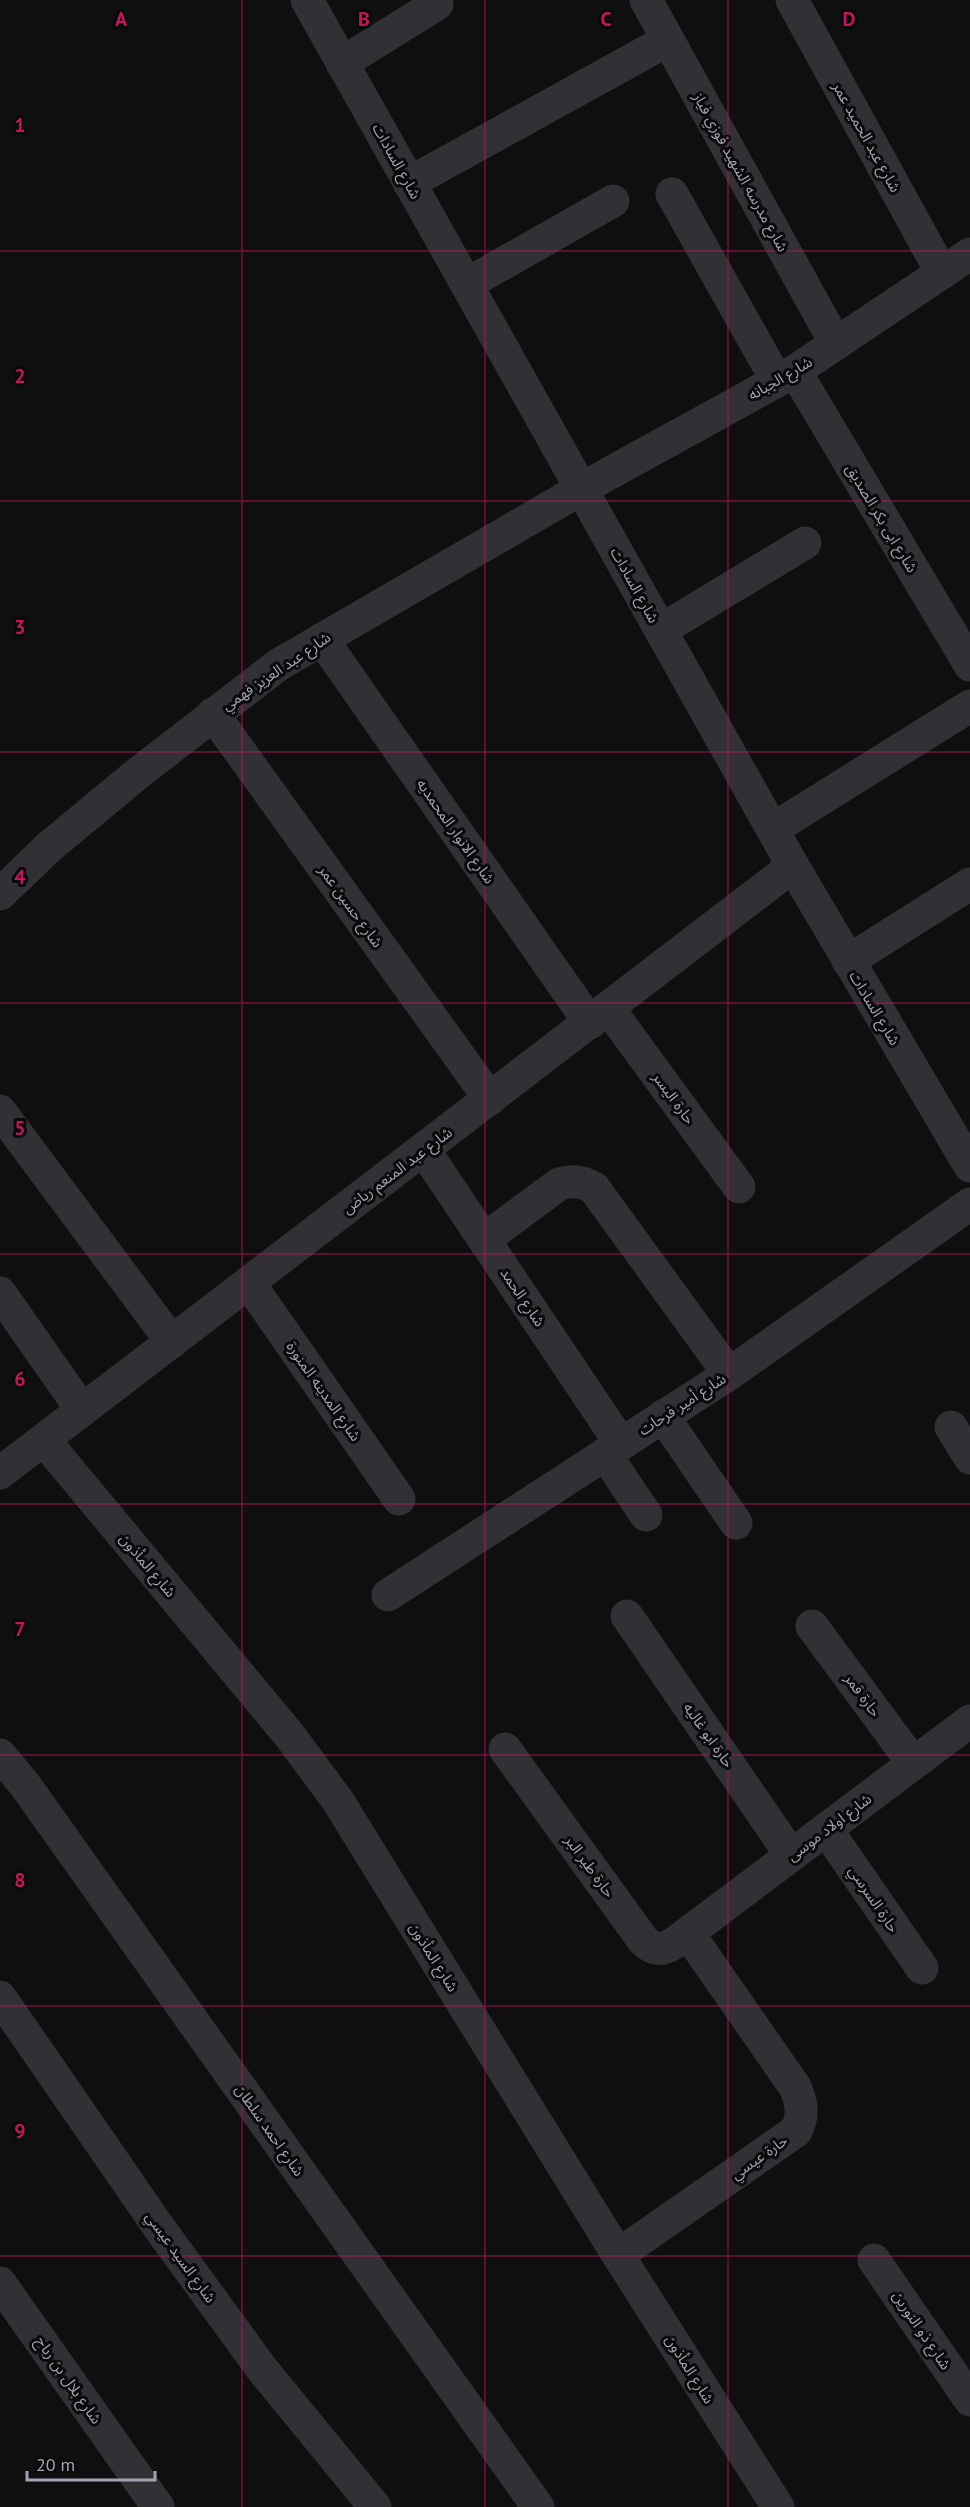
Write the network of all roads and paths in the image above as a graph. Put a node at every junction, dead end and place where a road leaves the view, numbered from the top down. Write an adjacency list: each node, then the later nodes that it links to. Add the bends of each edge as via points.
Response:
1 (307, 0): 6 (street, شارع السادات)
2 (646, 0): 5 (street, شارع مدرسه الشهيد فوزي فياز)
3 (792, 0): 10 (street, شارع عبد الحميد عمر)
4 (437, 4): 6 (street)
5 (668, 40): 7 (street); 12 (street, شارع مدرسه الشهيد فوزي فياز)
6 (342, 63): 7 (street, شارع السادات)
7 (410, 183): 11 (street, شارع السادات)
8 (672, 194): 13 (street, شارع ابى بكر الصديق)
9 (614, 201): 11 (street)
10 (962, 262): 12 (street, شارع الجبانه)
11 (467, 284): 14 (street, شارع السادات)
12 (836, 344): 13 (street, شارع الجبانه)
13 (786, 376): 14 (street, شارع الجبانه); 18 (street, شارع ابى بكر الصديق)
14 (581, 489): 16 (street, شارع السادات); 17 (street, شارع عبد العزيز فهمي)
15 (804, 543): 16 (street)
16 (661, 630): 21 (street, شارع السادات)
17 (322, 639): 20 (street, شارع عبد العزيز فهمي, via 278,665); 26 (street, شارع الانوار المحمديه)
18 (970, 665)
19 (970, 706): 21 (street)
20 (213, 714): 24 (street, شارع عبد العزيز فهمي, via 49,847); 27 (street, شارع حسين عمر)
21 (773, 829): 22 (street, شارع السادات)
22 (794, 866): 25 (street, شارع السادات); 26 (street, شارع عبد المنعم رياض)
23 (970, 884): 25 (street)
24 (0, 894)
25 (848, 961): 30 (street, شارع السادات)
26 (599, 1016): 27 (street, شارع عبد المنعم رياض); 31 (street, حارة اليسر)
27 (490, 1099): 29 (street, شارع عبد المنعم رياض)
28 (0, 1111): 36 (street)
29 (424, 1150): 33 (street, شارع الحمد); 34 (street, شارع عبد المنعم رياض)
30 (970, 1166)
31 (739, 1187)
32 (970, 1204): 37 (street, شارع أمير فرحات)
33 (485, 1239): 37 (street, via 559,1184 583,1182 594,1188); 42 (street, شارع الحمد)
34 (249, 1283): 36 (street, شارع عبد المنعم رياض); 45 (street, شارع المدينه المنورة)
35 (0, 1293): 38 (street)
36 (172, 1342): 38 (street, شارع عبد المنعم رياض)
37 (729, 1374): 39 (street, شارع أمير فرحات)
38 (82, 1410): 41 (street, شارع عبد المنعم رياض)
39 (663, 1416): 42 (street, شارع أمير فرحات); 47 (street)
40 (951, 1426): 43 (street)
41 (44, 1440): 44 (street, شارع عبد المنعم رياض); 60 (street, شارع المأذون, via 290,1736 338,1801)
42 (613, 1449): 46 (street, شارع الحمد); 48 (street, شارع أمير فرحات)
43 (970, 1458)
44 (0, 1473)
45 (399, 1499)
46 (646, 1515)
47 (736, 1523)
48 (388, 1595)
49 (627, 1616): 56 (street, حارة ابو غاليه)
50 (812, 1626): 54 (street, حارة قمر)
51 (970, 1721): 54 (street, شارع اولاد موسى)
52 (505, 1749): 57 (street, حارة طير البر, via 643,1940 662,1949)
53 (0, 1755): 66 (street, شارع احمد سلطان, via 39,1804)
54 (914, 1763): 55 (street, شارع اولاد موسى)
55 (826, 1829): 56 (street, شارع اولاد موسى); 58 (street, حارة السرسي)
56 (791, 1855): 57 (street, شارع اولاد موسى)
57 (688, 1933): 60 (street, حارة عيسي, via 795,2087 802,2114 796,2131)
58 (922, 1968)
59 (0, 1997): 65 (street, شارع السيد عيسي, via 255,2360)
60 (618, 2255): 67 (street, شارع المأذون)
61 (874, 2260): 63 (street, شارع ذو النورين)
62 (0, 2283): 64 (street, شارع بلال بن رباح)
63 (970, 2400)
64 (158, 2507)
65 (375, 2507)
66 (538, 2507)
67 (778, 2507)

